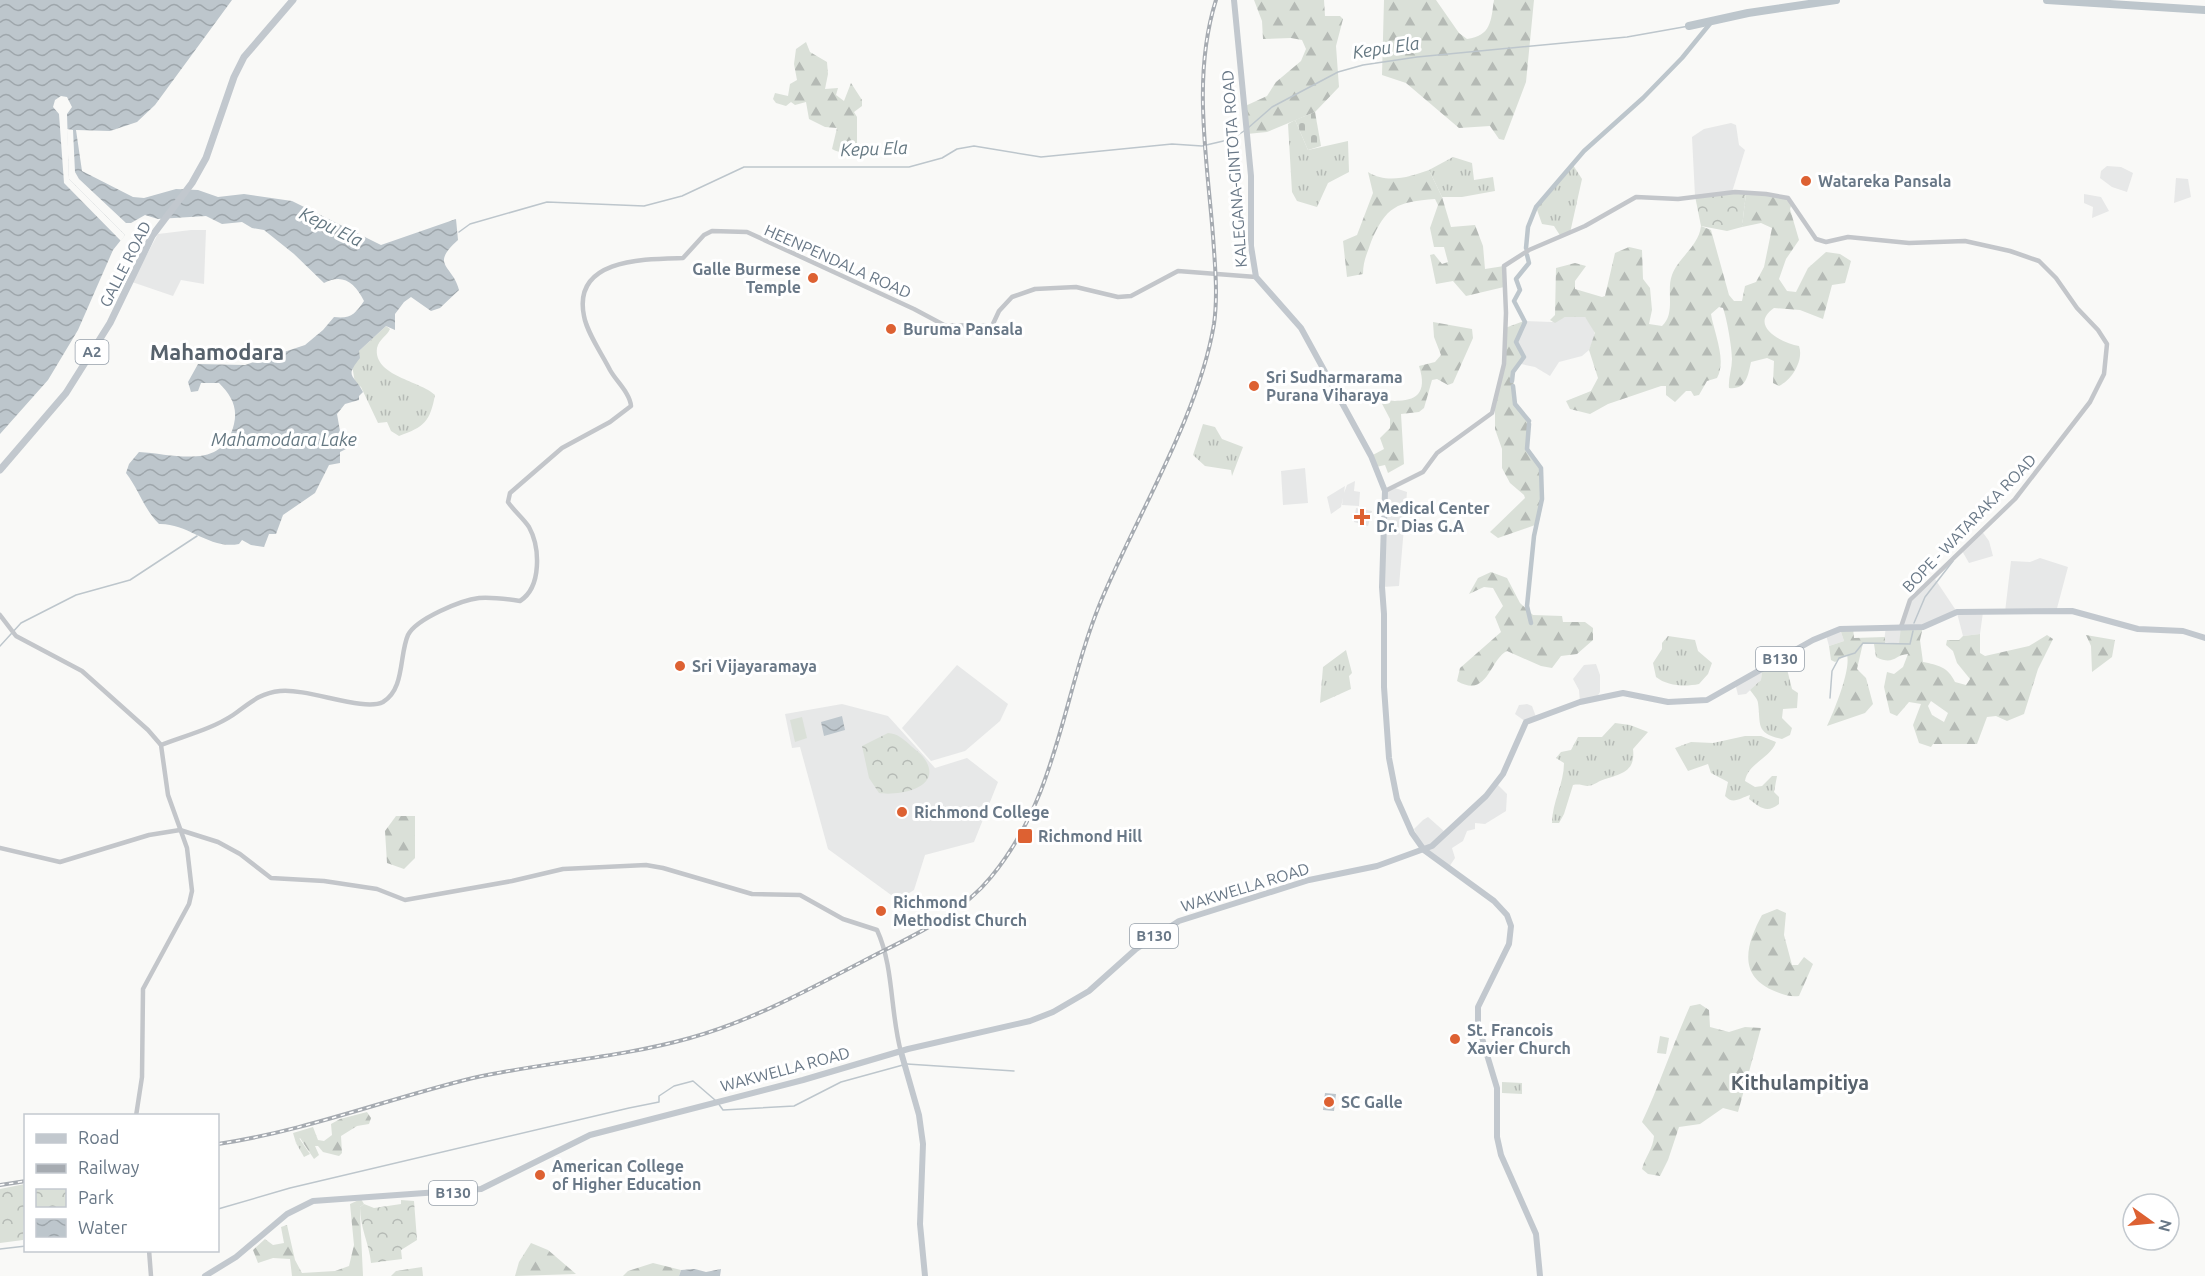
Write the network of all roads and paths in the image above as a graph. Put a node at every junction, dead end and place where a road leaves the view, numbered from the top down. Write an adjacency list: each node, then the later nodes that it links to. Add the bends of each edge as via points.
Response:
1 (293, 0): 4 (highway, GALLE ROAD / A2, via 244,57 206,158 143,253 110,322 66,393)
2 (1234, 0): 3 (main road, KALEGANA-GINTOTA ROAD, via 1251,176 1251,246)
3 (1256, 277): 5 (main road, KALEGANA-GINTOTA ROAD, via 1301,328 1371,456); 9 (street, HEENPENDALA ROAD, via 1178,271 1131,296 1118,297 1076,287 1035,289 1012,297 992,326 944,325 747,232 712,231 683,258 646,259 599,272 586,287 584,317 631,406 562,448 510,493 508,502 535,539 535,576 526,597 520,601 475,598 421,621 407,637 396,685 385,701 362,705 279,691 256,696 232,716)
4 (0, 470)
5 (1385, 491): 7 (street, BOPE - WATARAKA ROAD, via 1423,472 1437,453 1491,413 1504,364 1504,266 1636,197 1766,194 1788,198 1816,239 1826,242 1848,237 1909,243 1965,241 2010,251 2039,261 2098,330 2107,344 2104,374 2090,402 2015,499 1910,600); 11 (main road, KALEGANA-GINTOTA ROAD, via 1382,587 1386,716 1393,783)
6 (0, 615): 9 (street, via 15,634 82,671)
7 (1901, 627): 8 (main road, WAKWELLA ROAD / B130, via 1934,624 1957,612 2072,610 2138,629 2183,631); 13 (main road, WAKWELLA ROAD / B130, via 1840,629 1707,700 1668,702 1627,693 1597,697 1536,717 1526,722 1503,774 1486,796 1455,827)
8 (2205, 638)
9 (161, 746): 10 (street, via 168,795)
10 (180, 830): 12 (street, via 149,835 60,862); 15 (street, via 234,850 271,878 377,889 405,900 563,869 631,864 663,868 752,894 800,895 843,919 877,930 886,952); 16 (street, via 187,848 192,891 189,904 143,989 142,1077)
11 (1412, 833): 13 (main road, KALEGANA-GINTOTA ROAD); 14 (main road, KALEGANA-GINTOTA ROAD)
12 (0, 848)
13 (1424, 850): 14 (main road, WAKWELLA ROAD / B130); 21 (main road, KALEGANA-GINTOTA ROAD, via 1494,901 1511,926 1509,944 1478,1007 1478,1025 1497,1088 1501,1155 1536,1234)
14 (1415, 854): 15 (main road, WAKWELLA ROAD / B130, via 1310,880 1192,916 1147,940 1089,990 1053,1012)
15 (900, 1052): 19 (main road, WAKWELLA ROAD / B130, via 590,1135 481,1189 306,1204 286,1214 236,1257); 20 (main road, via 919,1114 923,1144 920,1224)
16 (136, 1114)
17 (149, 1252): 18 (street)
18 (152, 1276)
19 (205, 1276)
20 (925, 1276)
21 (1540, 1276)

